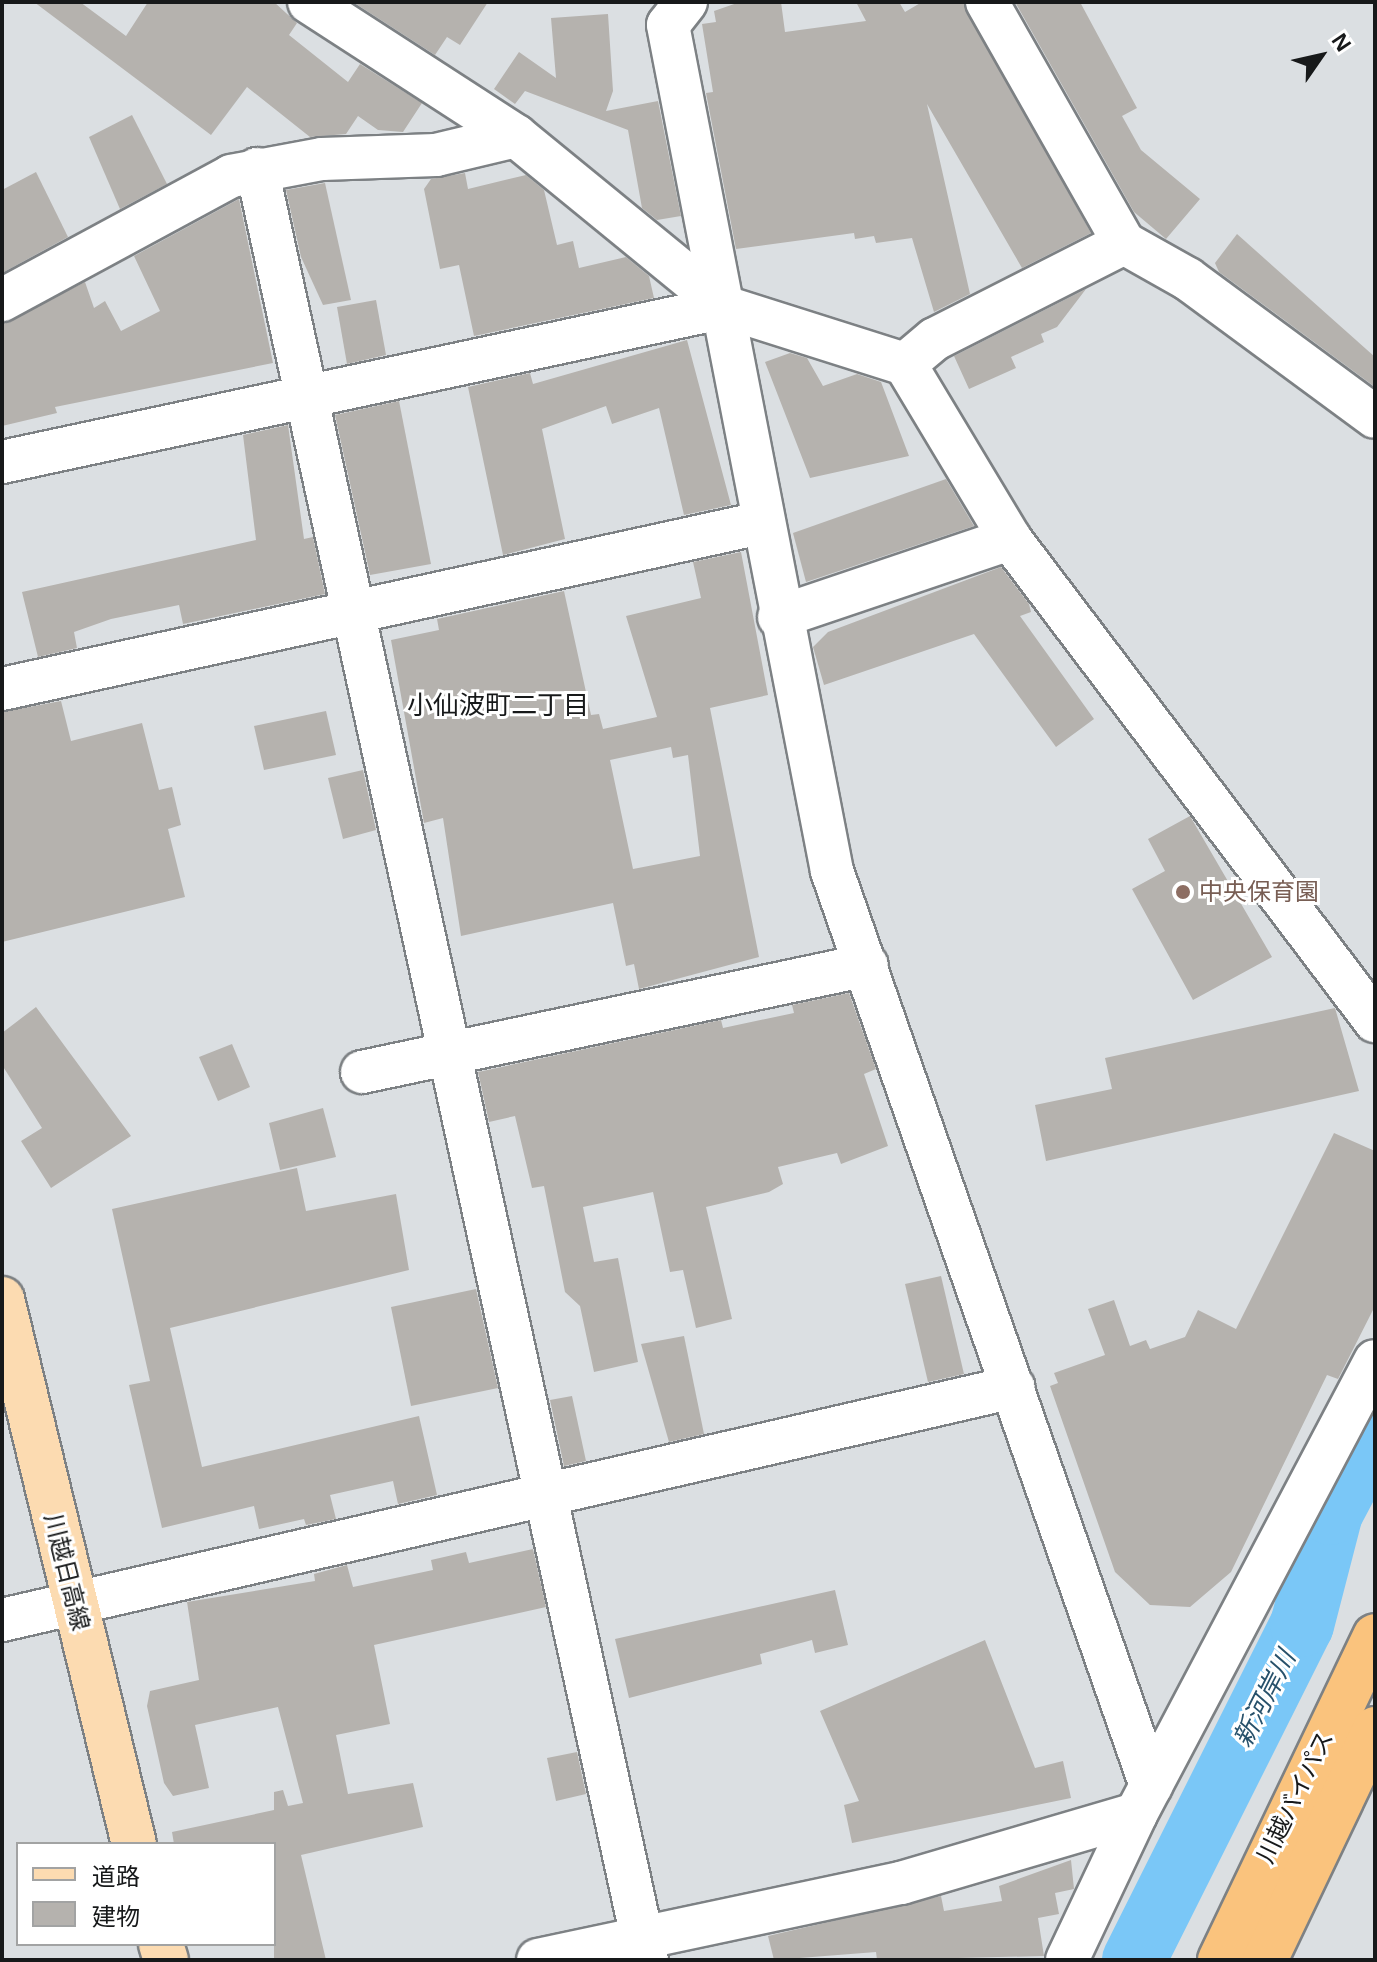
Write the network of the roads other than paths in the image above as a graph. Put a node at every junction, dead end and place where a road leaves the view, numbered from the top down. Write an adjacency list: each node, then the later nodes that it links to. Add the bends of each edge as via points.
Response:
1 (309, 2): 4 (street)
2 (987, 2): 6 (street)
3 (668, 10): 8 (street)
4 (516, 136): 5 (street, via 436,155); 8 (street)
5 (257, 169): 7 (street, via 231,176); 10 (street)
6 (1124, 243): 9 (street, via 935,339); 11 (street, via 1188,279)
7 (2, 300)
8 (725, 307): 9 (street); 10 (street); 13 (street)
9 (905, 364): 14 (street)
10 (306, 394): 12 (street); 15 (street)
11 (1375, 417)
12 (2, 462)
13 (761, 523): 15 (street); 16 (street)
14 (1010, 539): 16 (street); 19 (street)
15 (353, 615): 17 (street); 20 (street)
16 (779, 617): 18 (street, via 832,871)
17 (2, 689)
18 (867, 965): 20 (street); 24 (street)
19 (1375, 1021)
20 (451, 1051): 21 (street); 25 (street)
21 (362, 1072)
22 (2, 1299): 26 (main road, 川越日高線)
23 (1375, 1361): 30 (street)
24 (1014, 1387): 25 (street); 30 (street)
25 (546, 1495): 26 (street); 32 (street)
26 (74, 1601): 27 (street); 31 (main road, 川越日高線)
27 (2, 1620)
28 (1375, 1636): 35 (highway, 川越バイパス)
29 (1375, 1729): 36 (highway, 川越バイパス)
30 (1143, 1800): 32 (street, via 901,1883); 34 (street)
31 (134, 1842)
32 (645, 1949): 33 (street)
33 (538, 1960)
34 (1067, 1960)
35 (1220, 1960)
36 (1265, 1960)

